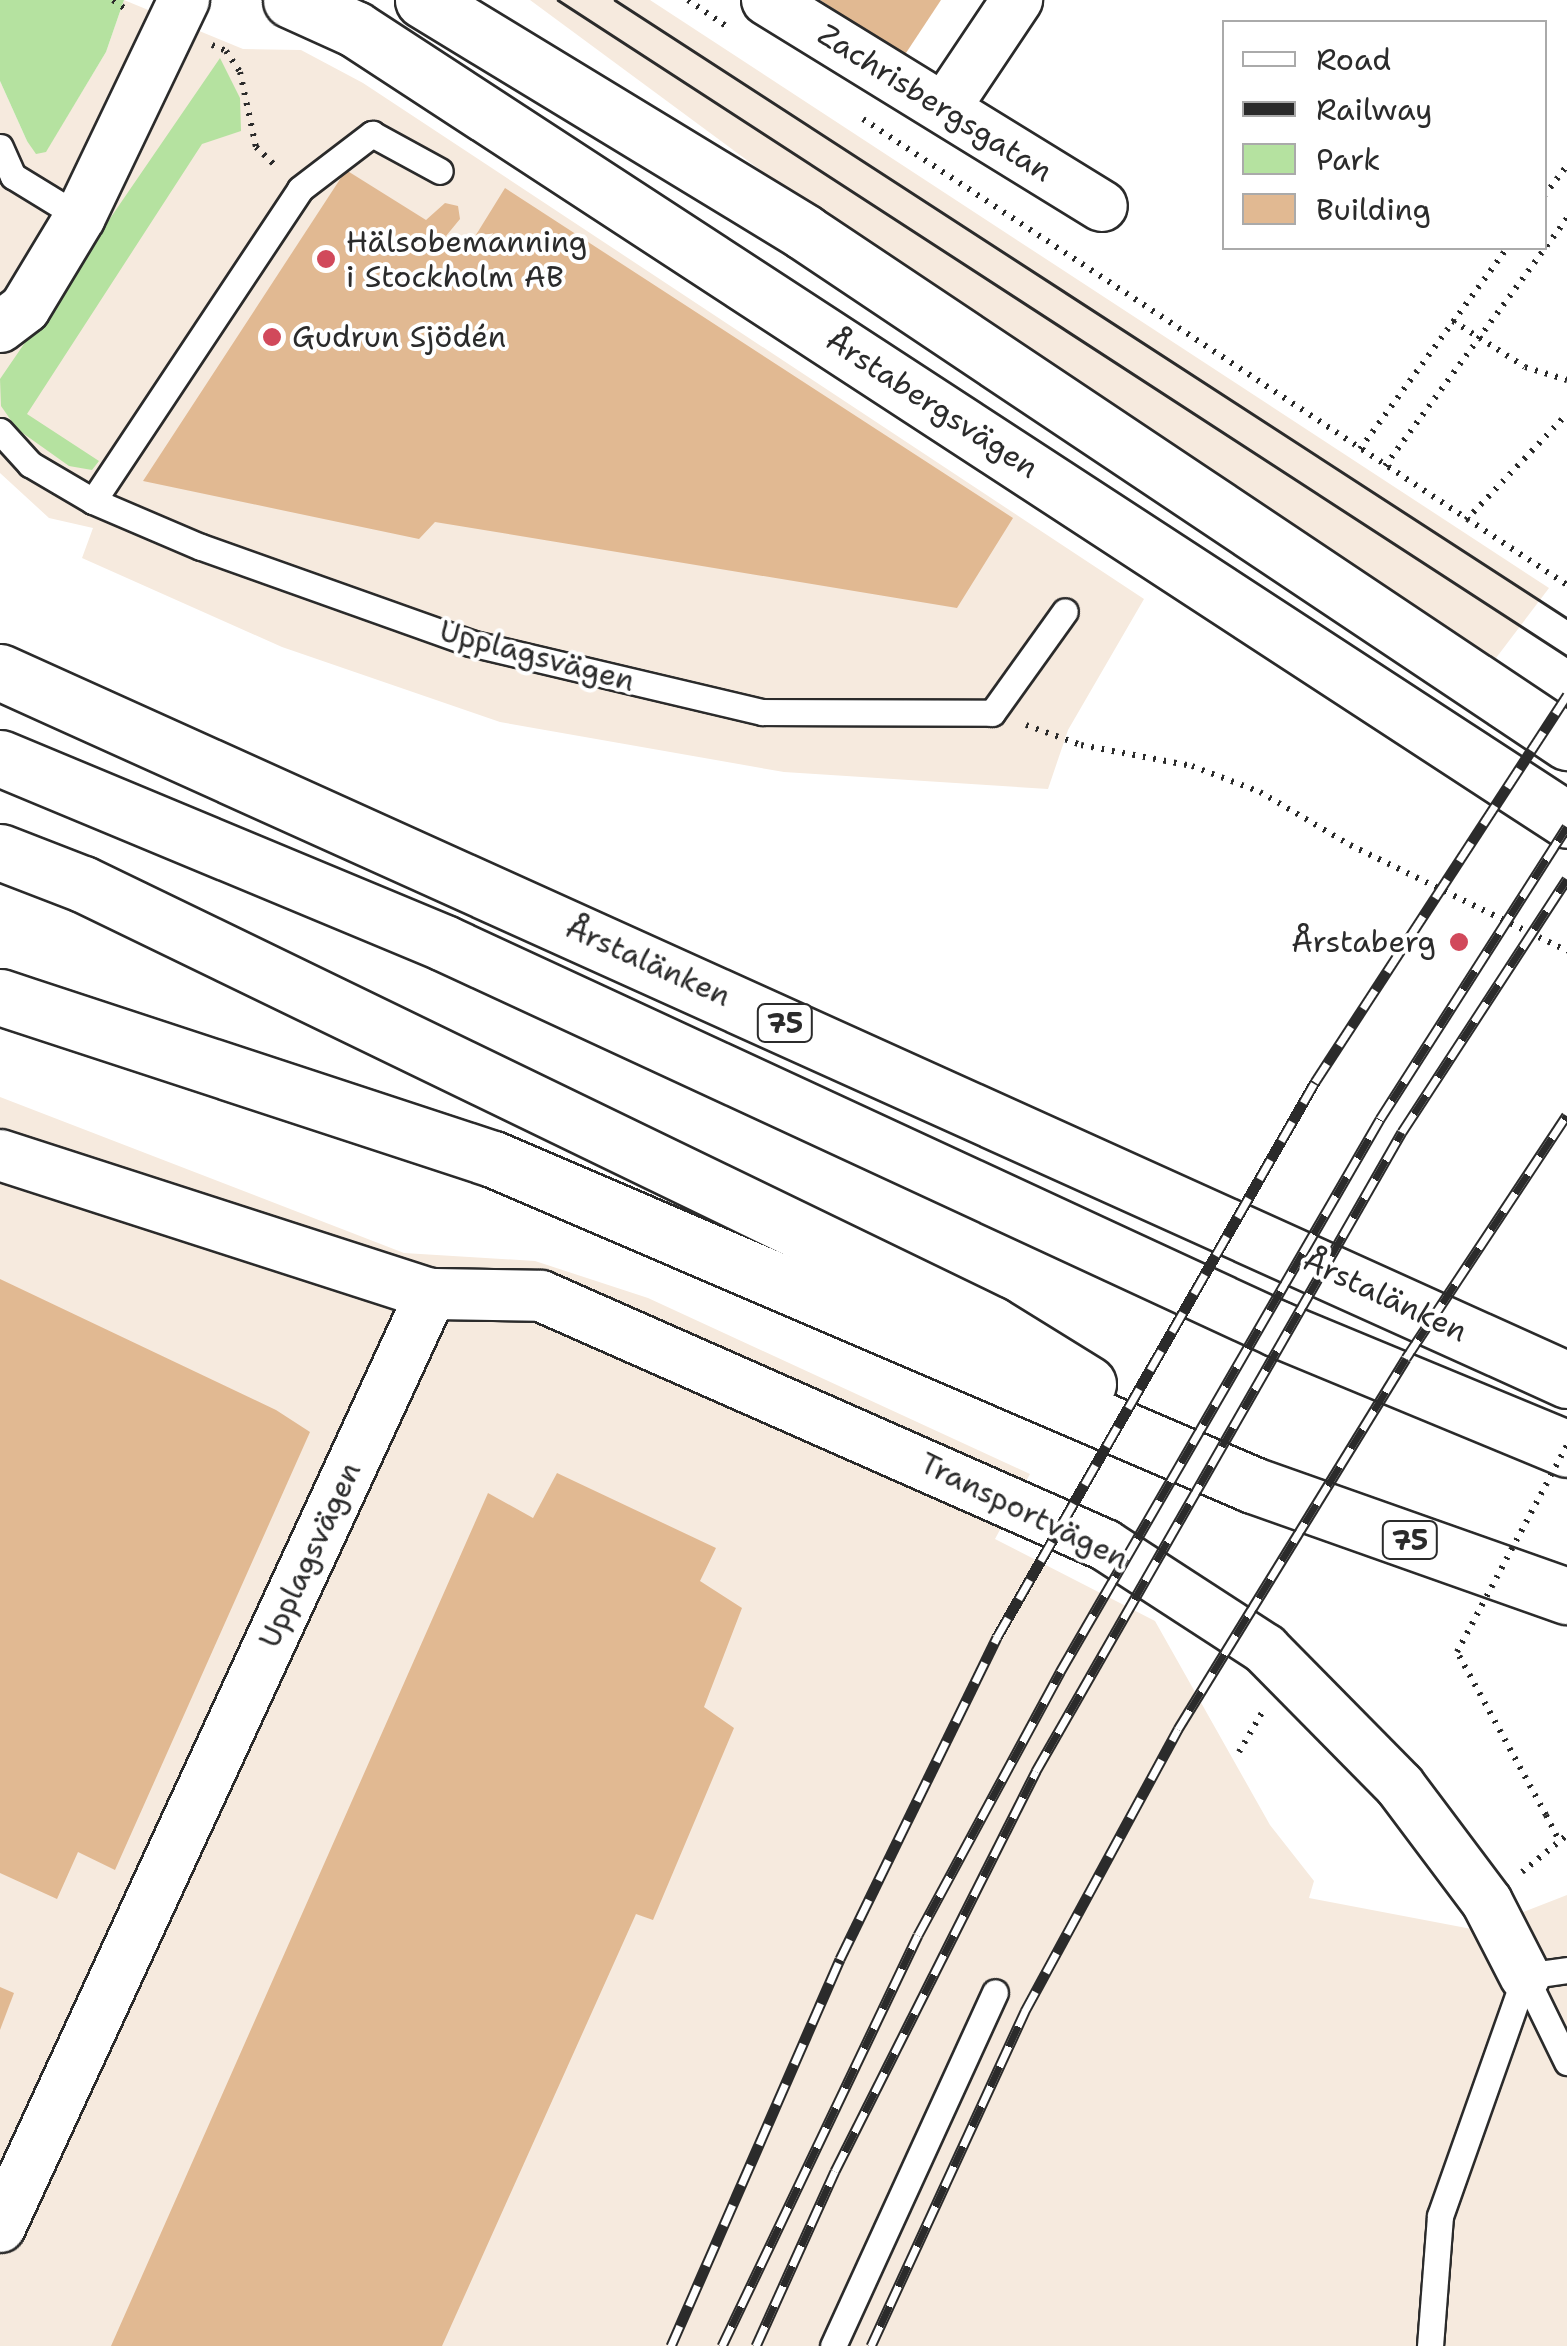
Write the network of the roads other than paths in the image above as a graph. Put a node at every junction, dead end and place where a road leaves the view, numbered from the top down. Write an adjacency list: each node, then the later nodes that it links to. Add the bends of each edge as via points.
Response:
1 (290, 0): 18 (main road, Årstabergsvägen, via 386,49)
2 (423, 0): 16 (main road, via 804,232)
3 (1017, 0): 6 (street)
4 (179, 14): 10 (street)
5 (752, 17): 6 (street, Zachrisbergsgatan)
6 (946, 106): 9 (street, Zachrisbergsgatan)
7 (0, 147): 10 (lane, via 13,176)
8 (440, 171): 13 (lane, via 372,134 300,188)
9 (1102, 206)
10 (80, 217): 11 (street, via 25,308)
11 (0, 327)
12 (0, 431): 13 (lane, Upplagsvägen, via 30,464)
13 (92, 501): 14 (lane, Upplagsvägen, via 470,643 742,708 992,713)
14 (1065, 611)
15 (0, 672): 23 (main road, Årstalänken / 75)
16 (1567, 742)
17 (0, 758): 24 (main road, 75, via 444,943 1278,1329)
18 (1567, 820)
19 (0, 852): 25 (main road, 75, via 82,884 990,1324)
20 (0, 997): 25 (main road, 75, via 493,1159)
21 (0, 1155): 22 (street)
22 (431, 1294): 27 (street, Transportvägen, via 540,1296 1105,1545 1265,1649 1387,1774); 30 (street, Upplagsvägen)
23 (1567, 1380)
24 (1567, 1447)
25 (1252, 1485): 26 (main road, 75)
26 (1567, 1596)
27 (1546, 1973): 29 (lane); 32 (lane, via 1440,2216)
28 (995, 1992): 31 (lane)
29 (1567, 2062)
30 (0, 2226)
31 (832, 2346)
32 (1430, 2346)

